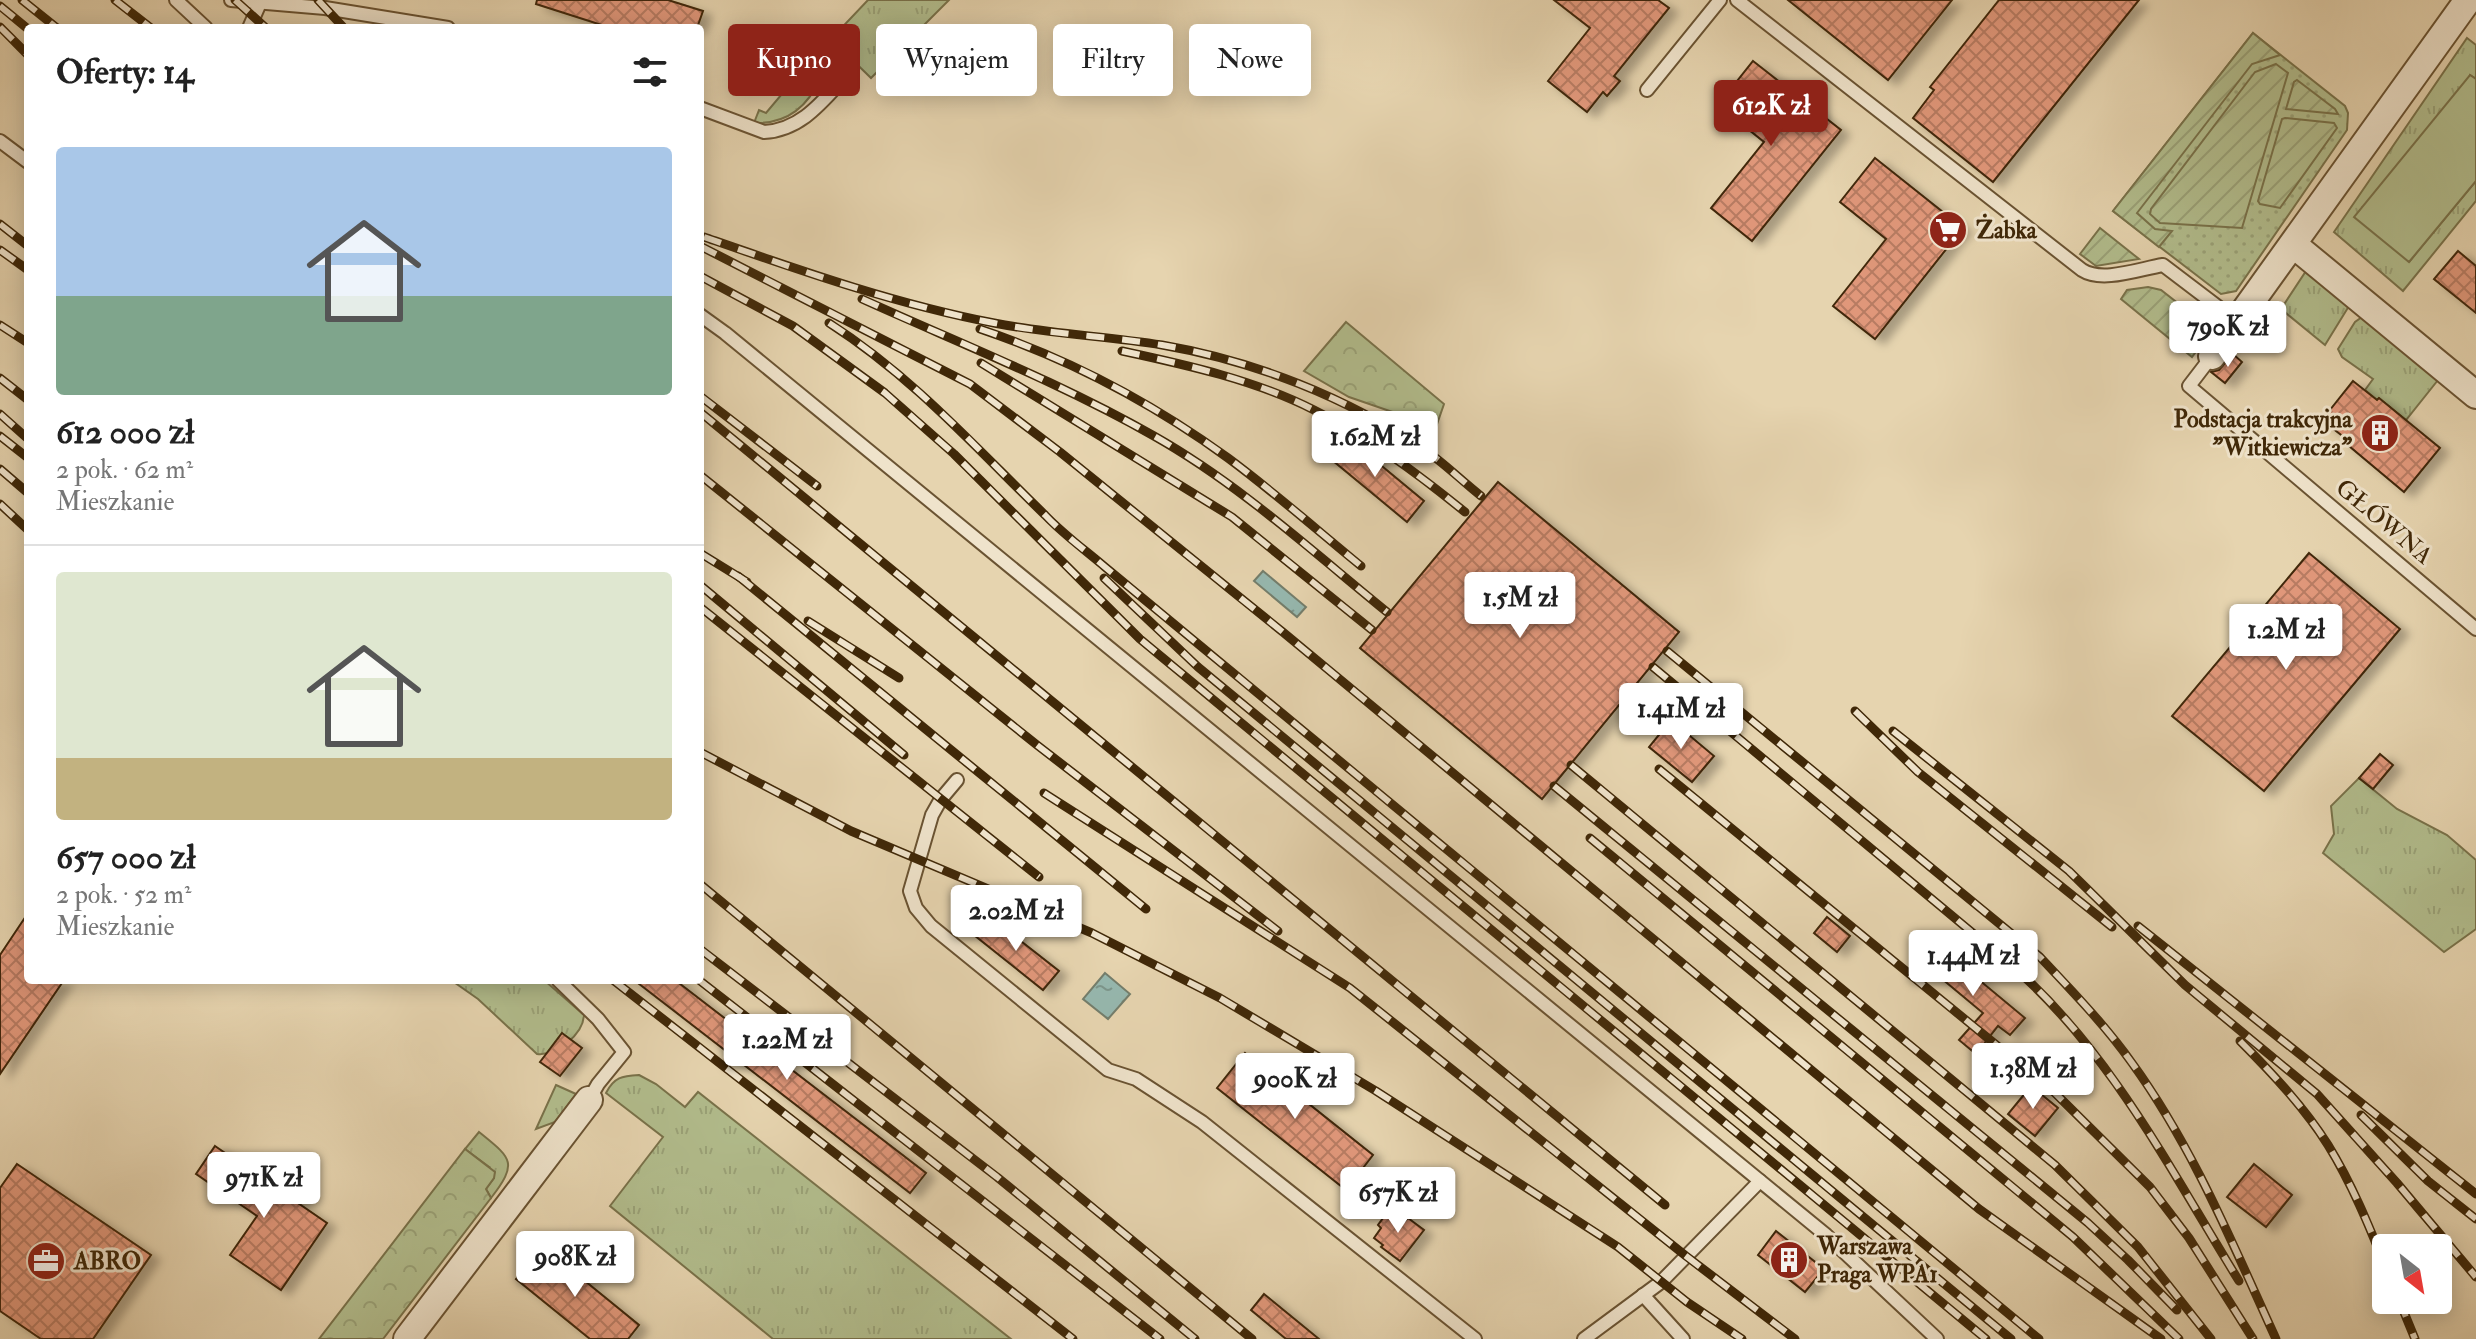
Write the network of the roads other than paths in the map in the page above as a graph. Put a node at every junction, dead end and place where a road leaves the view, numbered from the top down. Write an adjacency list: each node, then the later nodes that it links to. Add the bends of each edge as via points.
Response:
1 (176, 0): 7 (lane)
2 (231, 0): 5 (lane)
3 (1720, 0): 10 (lane)
4 (1737, 0): 17 (lane, via 2089,275 2163,265)
5 (260, 3): 8 (lane); 9 (lane)
6 (2468, 10): 15 (street)
7 (202, 24)
8 (251, 24)
9 (423, 24)
10 (1647, 90)
11 (827, 96): 12 (lane, via 791,127 764,132)
12 (704, 110)
13 (0, 141): 14 (lane)
14 (24, 159)
15 (2294, 245): 17 (street); 19 (street)
16 (704, 318): 24 (lane)
17 (2238, 322): 18 (street)
18 (2212, 356): 20 (lane, GŁÓWNA, via 2189,386)
19 (2476, 395)
20 (2476, 629)
21 (957, 780): 27 (lane, via 932,815 910,891 931,926 1108,1070 1136,1079 1202,1122)
22 (562, 984): 23 (lane, via 624,1052)
23 (589, 1100): 26 (street)
24 (1760, 1181): 25 (lane); 30 (lane)
25 (1643, 1295): 28 (lane); 29 (lane)
26 (407, 1339)
27 (1475, 1339)
28 (1584, 1339)
29 (1683, 1339)
30 (1937, 1339)

